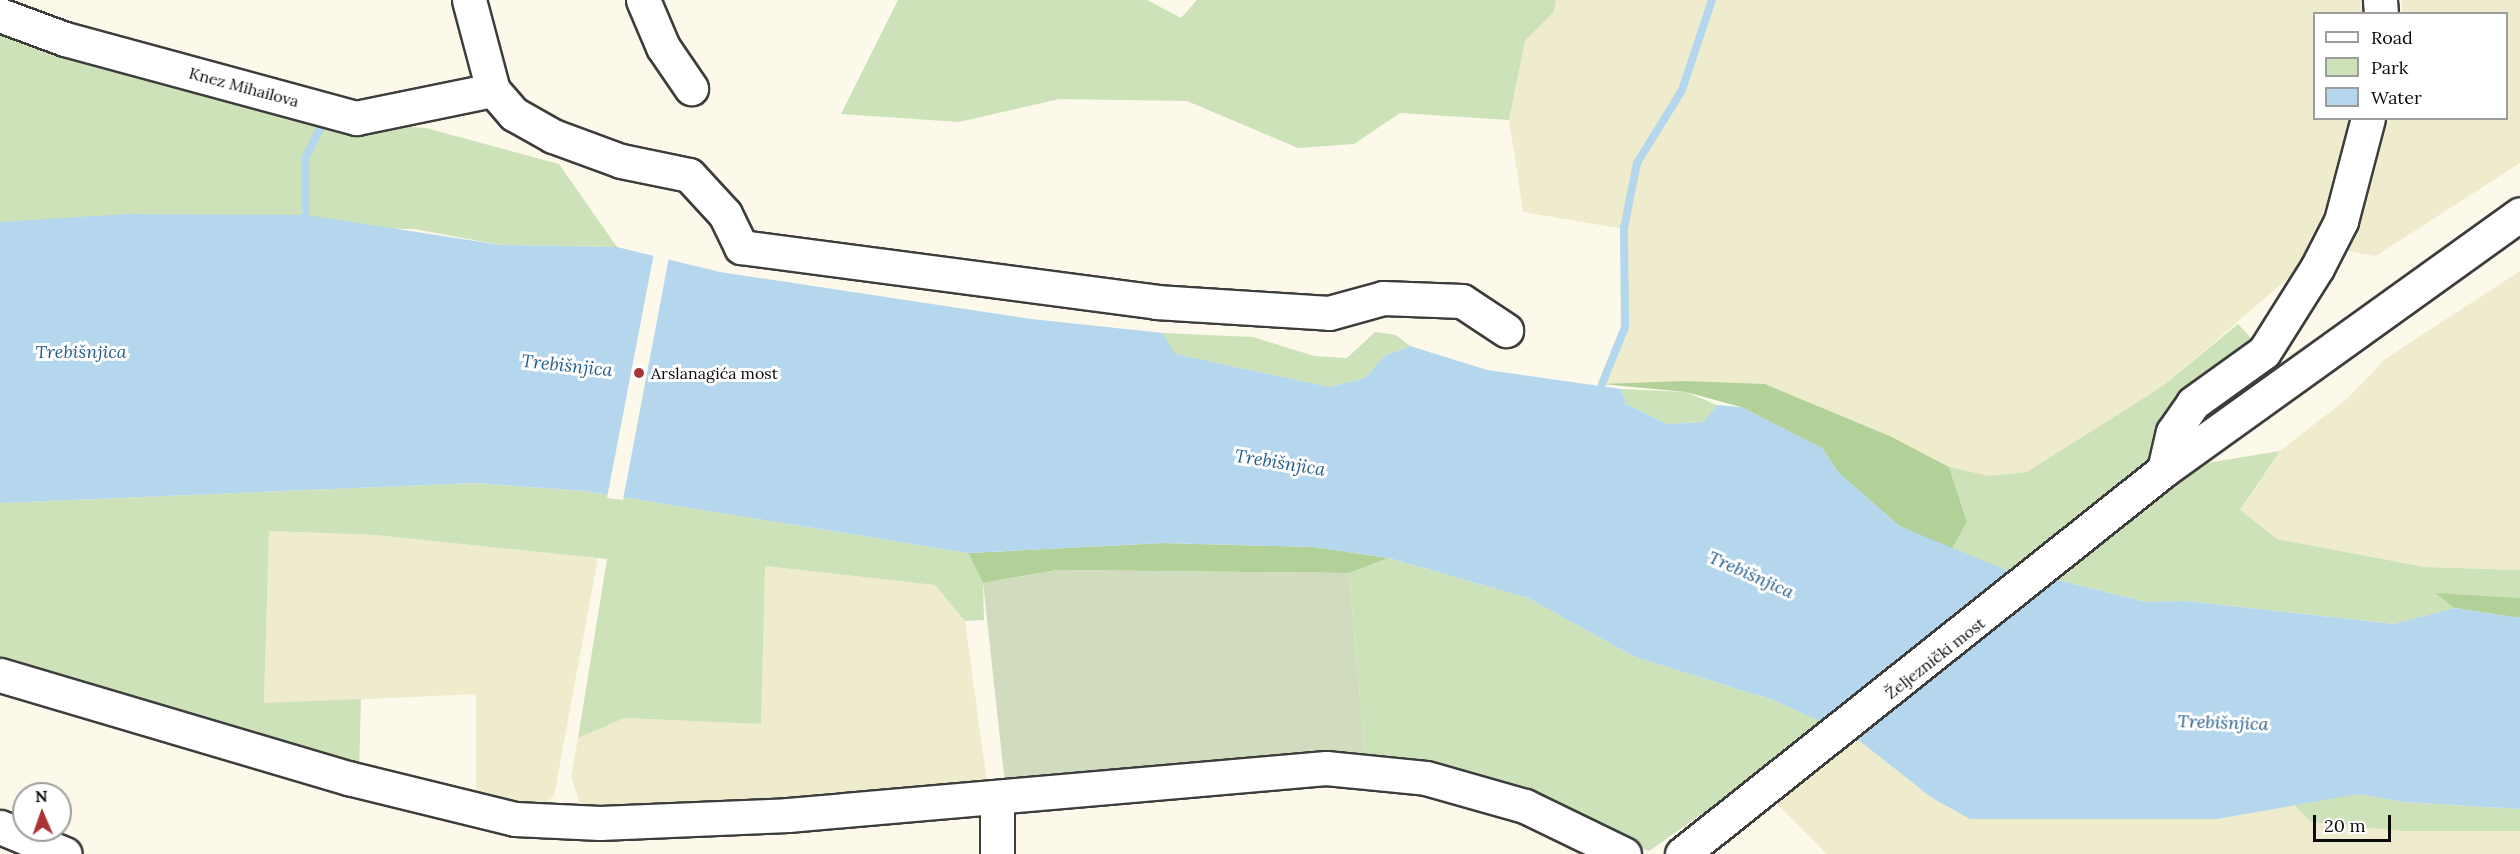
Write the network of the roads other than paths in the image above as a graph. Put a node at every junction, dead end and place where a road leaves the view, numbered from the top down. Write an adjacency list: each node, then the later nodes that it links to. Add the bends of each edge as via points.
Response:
1 (469, 0): 5 (street)
2 (643, 0): 4 (street, via 663,47)
3 (0, 15): 5 (street, Knez Mihailova, via 65,39 356,117)
4 (691, 88)
5 (493, 90): 8 (street, via 514,114 553,136 621,161 642,161 689,174 725,214 741,247 1156,302 1329,313 1383,297 1462,301)
6 (2367, 120): 9 (street, via 2341,221 2317,268 2265,352 2193,403 2173,432)
7 (2520, 214): 9 (street, Željeznički most)
8 (1506, 330)
9 (2164, 470): 16 (street, Željeznički most, via 2125,507 1746,808)
10 (0, 675): 11 (street, via 348,778 515,819 611,823)
11 (996, 797): 14 (street); 15 (street, via 1326,768 1437,781 1535,810)
12 (0, 827): 13 (street)
13 (64, 854)
14 (997, 854)
15 (1624, 854)
16 (1682, 854)

